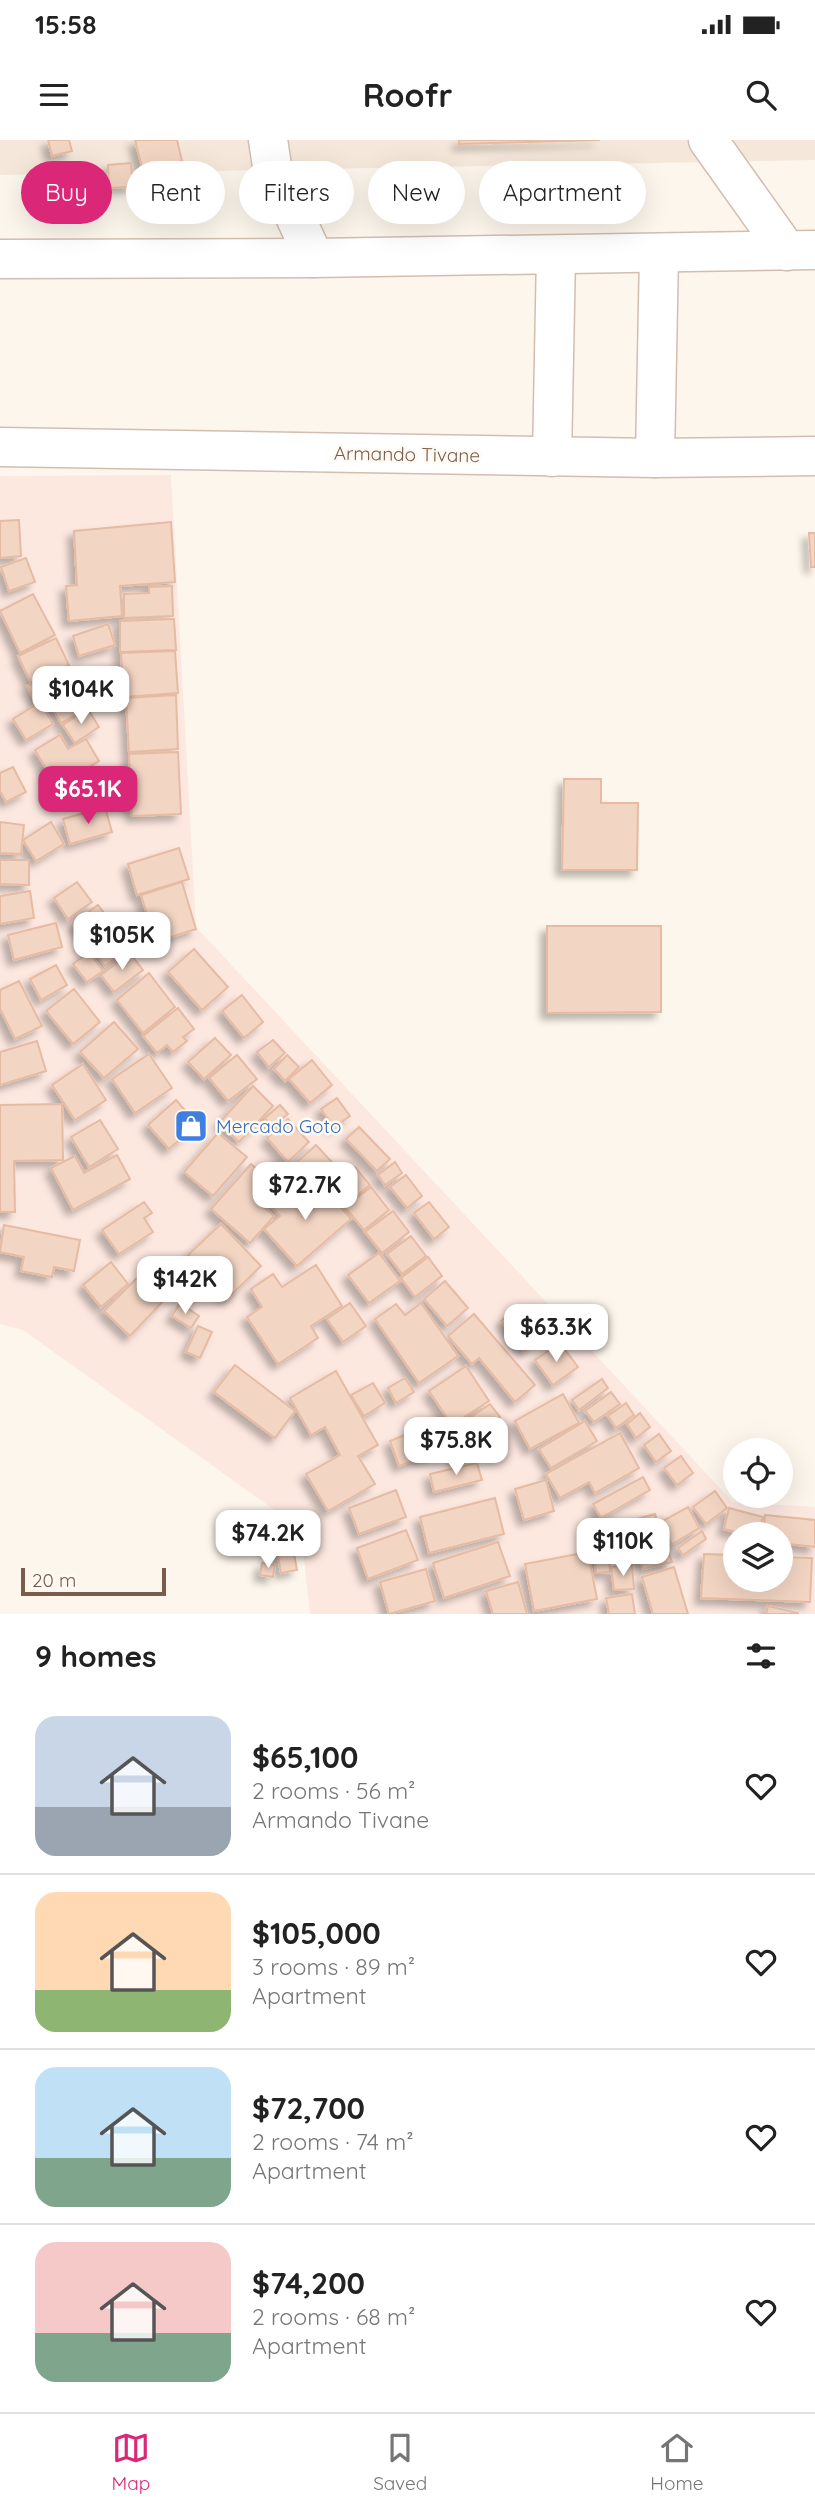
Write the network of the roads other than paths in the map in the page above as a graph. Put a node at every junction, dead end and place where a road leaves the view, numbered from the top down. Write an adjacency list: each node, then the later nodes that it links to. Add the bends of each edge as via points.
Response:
1 (268, 140): 6 (street, via 272,166)
2 (708, 140): 3 (street)
3 (801, 251): 4 (street)
4 (659, 253): 5 (street); 11 (street)
5 (556, 255): 6 (street); 10 (street)
6 (314, 258): 7 (street)
7 (0, 259)
8 (0, 447): 10 (street, Armando Tivane)
9 (815, 456): 11 (street, Armando Tivane)
10 (552, 457): 11 (street, Armando Tivane)
11 (655, 458)

